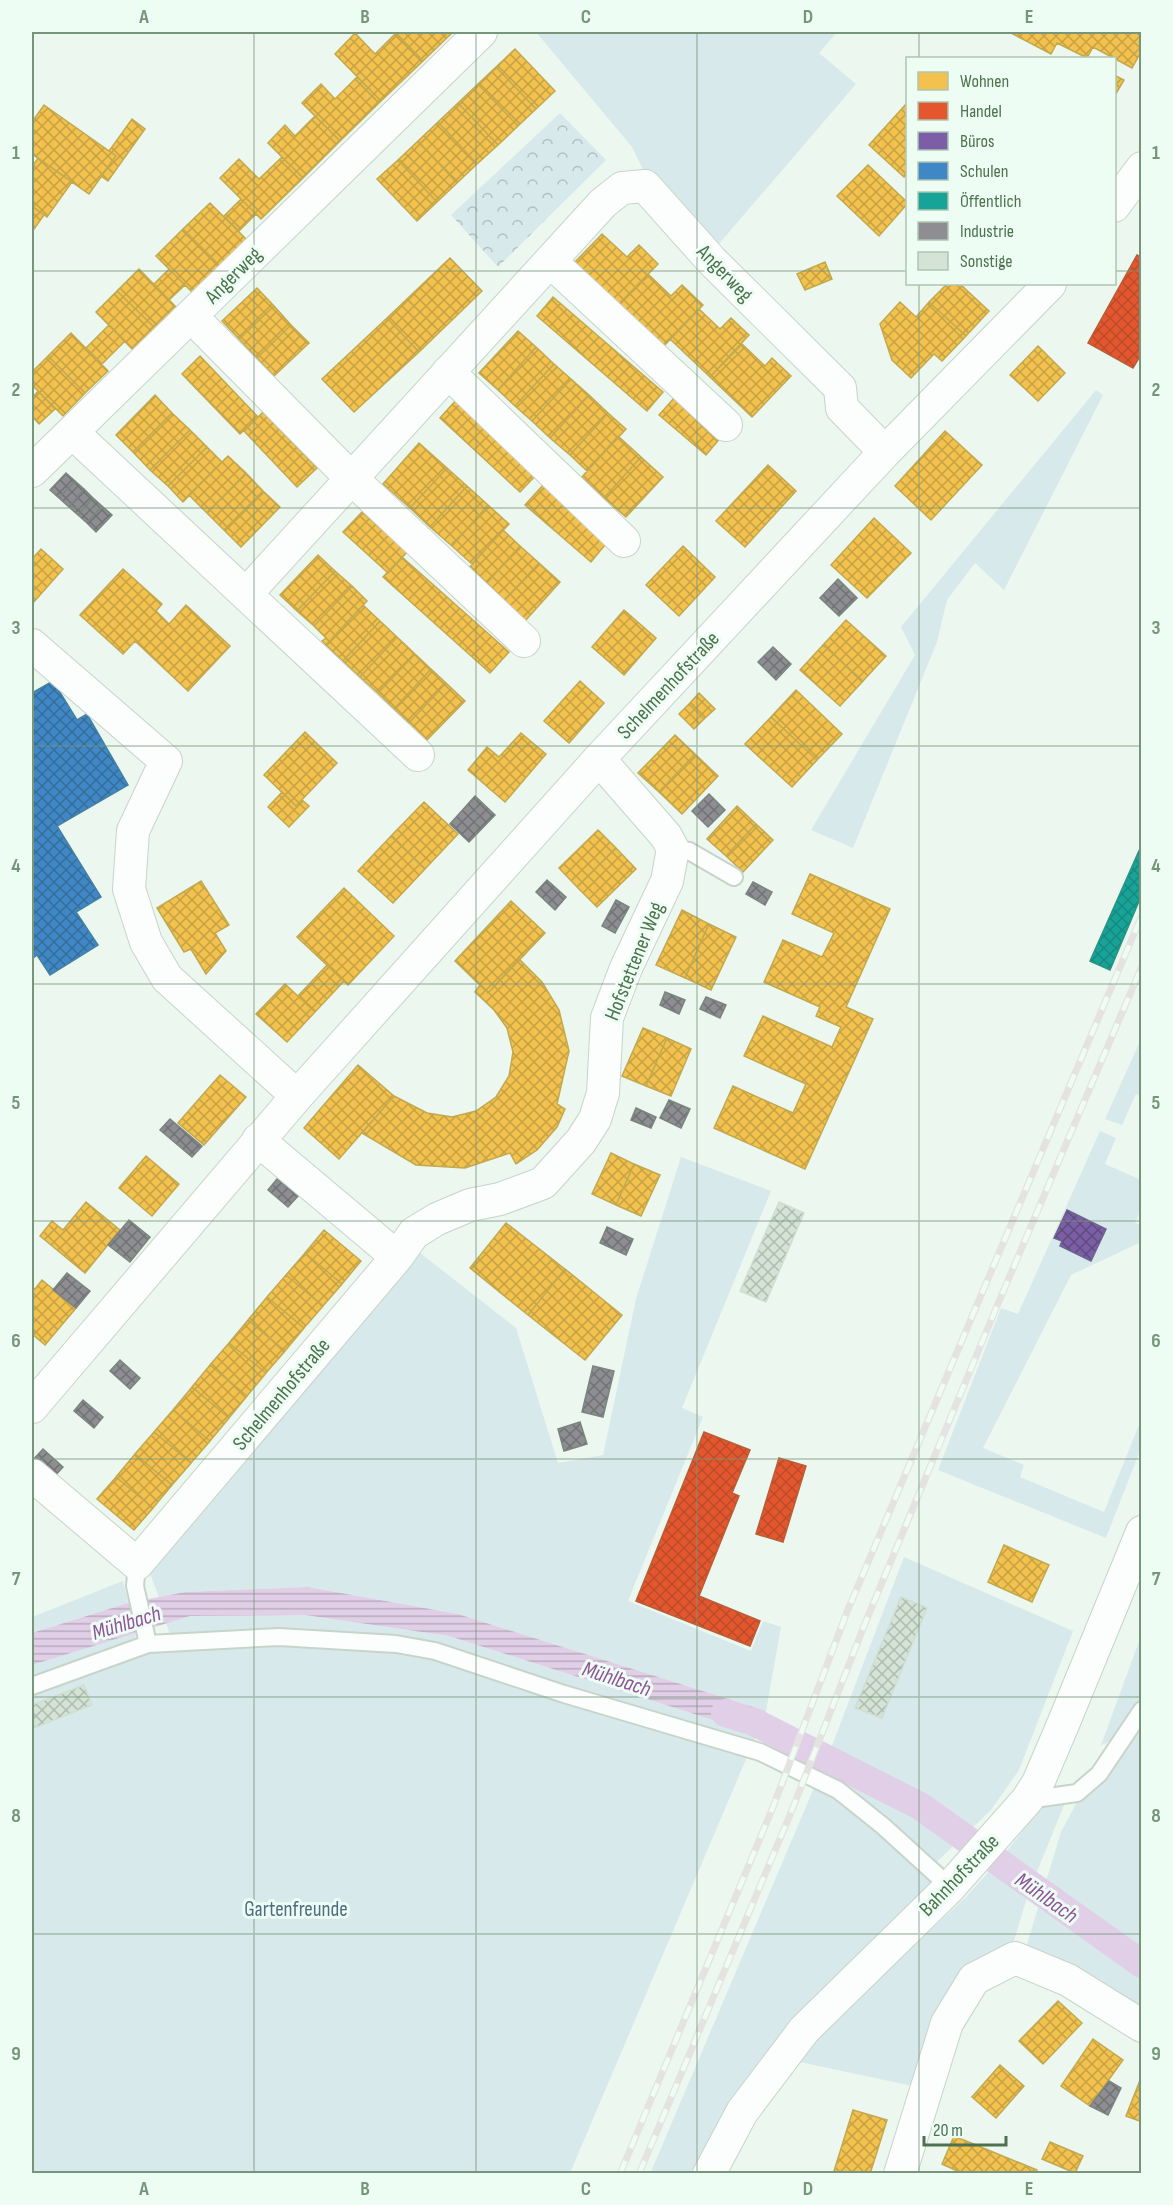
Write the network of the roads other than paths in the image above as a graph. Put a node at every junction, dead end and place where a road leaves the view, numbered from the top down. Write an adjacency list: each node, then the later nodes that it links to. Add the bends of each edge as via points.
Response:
1 (481, 32): 6 (street, Angerweg)
2 (1142, 168): 3 (street)
3 (1116, 203)
4 (550, 261): 7 (street, Angerweg); 8 (street); 10 (street, Angerweg, via 622,188 645,186 711,260 840,388 842,408)
5 (1049, 285): 10 (street, Schelmenhofstraße)
6 (191, 316): 9 (street, Angerweg); 12 (street, Angerweg)
7 (448, 372): 12 (street, Angerweg); 13 (street)
8 (726, 425)
9 (72, 432): 11 (street, Angerweg); 14 (street)
10 (885, 452): 18 (street, Schelmenhofstraße)
11 (32, 471)
12 (351, 478): 14 (street, Angerweg); 15 (street, Angerweg)
13 (624, 541)
14 (247, 593): 17 (street)
15 (524, 641)
16 (32, 645): 21 (street, via 166,761 133,831 129,889 146,942 167,978)
17 (418, 755)
18 (599, 759): 19 (street); 21 (street, Schelmenhofstraße)
19 (673, 849): 20 (lane, via 689,851); 23 (street, Hofstettener Weg, via 667,882 607,1018 603,1093 595,1119 581,1141 543,1183 437,1219 414,1233)
20 (734, 877)
21 (297, 1096): 22 (street, Schelmenhofstraße)
22 (258, 1140): 23 (street); 24 (street, Schelmenhofstraße)
23 (397, 1257): 27 (street, Schelmenhofstraße)
24 (32, 1407)
25 (32, 1475): 27 (street)
26 (1142, 1532): 31 (street, Bahnhofstraße, via 1060,1732)
27 (136, 1575): 28 (lane)
28 (147, 1636): 29 (lane); 32 (lane, via 279,1637 396,1644 435,1651 760,1752 838,1790)
29 (32, 1686)
30 (1142, 1710): 31 (lane, via 1099,1774 1077,1793)
31 (1027, 1800): 32 (street, Bahnhofstraße)
32 (950, 1887): 34 (street, Bahnhofstraße, via 804,2030 742,2112)
33 (1142, 2026): 35 (street, via 1068,1980 1016,1958 974,1979 948,2023)
34 (709, 2174)
35 (900, 2174)

